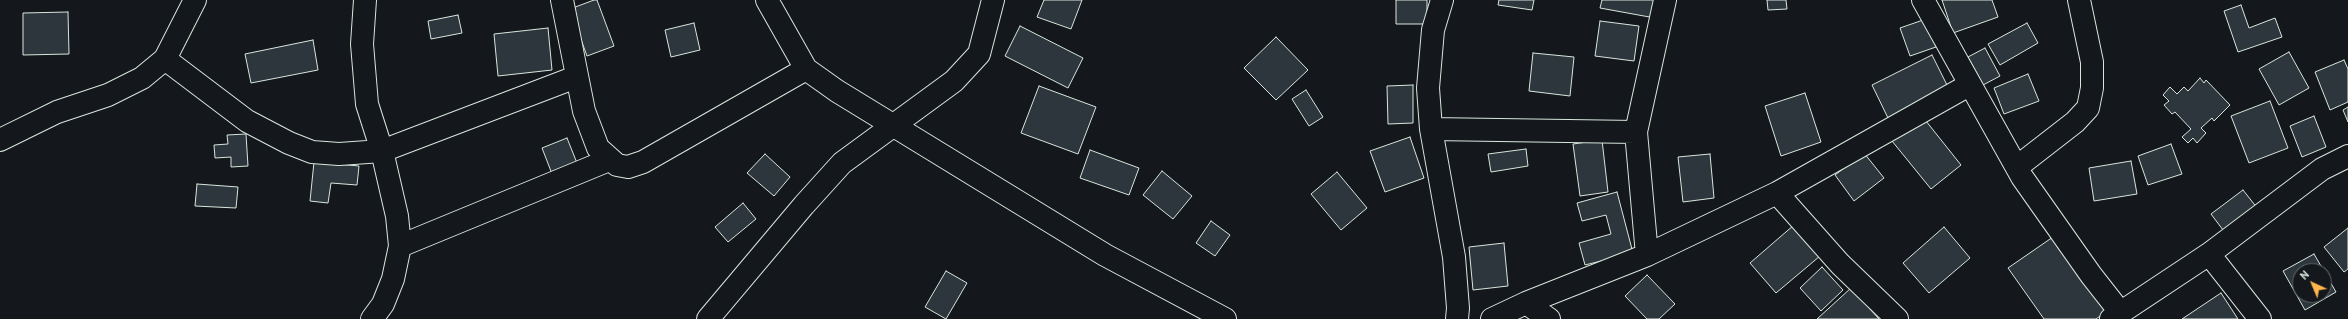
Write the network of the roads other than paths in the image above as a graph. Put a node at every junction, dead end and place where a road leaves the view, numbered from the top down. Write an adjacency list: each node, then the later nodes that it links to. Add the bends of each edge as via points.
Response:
1 (195, 0): 10 (street)
2 (365, 0): 18 (street, via 362,44 367,104)
3 (562, 0): 12 (street)
4 (767, 0): 11 (street)
5 (993, 0): 14 (street, via 979,54 954,81)
6 (1442, 0): 15 (street, via 1433,30 1428,88)
7 (1665, 0): 16 (street)
8 (1923, 0): 13 (street)
9 (2079, 0): 21 (street, via 2092,62 2092,88 2088,108 2076,122)
10 (164, 59): 17 (street, via 142,78 108,95 57,112); 18 (street, via 247,121 289,143 312,152 339,154)
11 (806, 69): 14 (street, via 837,91); 20 (street, via 643,162 628,167)
12 (576, 77): 18 (street); 20 (street, via 584,111 598,148)
13 (1969, 85): 21 (street); 22 (street)
14 (895, 125): 29 (street, via 842,163); 30 (street, via 1105,255)
15 (1431, 129): 16 (street); 31 (street, via 1454,257)
16 (1636, 132): 25 (street)
17 (0, 140)
18 (382, 151): 23 (street, via 397,216)
19 (2348, 156): 24 (street, via 2322,169)
20 (609, 160): 23 (street)
21 (2017, 168): 27 (street, via 2091,275)
22 (1777, 193): 25 (street); 34 (street, via 1840,264)
23 (400, 246): 28 (street, via 393,279 383,304)
24 (2209, 254): 27 (street); 35 (street)
25 (1647, 255): 26 (street)
26 (1526, 303): 32 (street); 33 (street)
27 (2116, 316)
28 (372, 319)
29 (708, 319)
30 (1225, 319)
31 (1457, 319)
32 (1492, 319)
33 (1549, 319)
34 (1897, 319)
35 (2260, 319)

